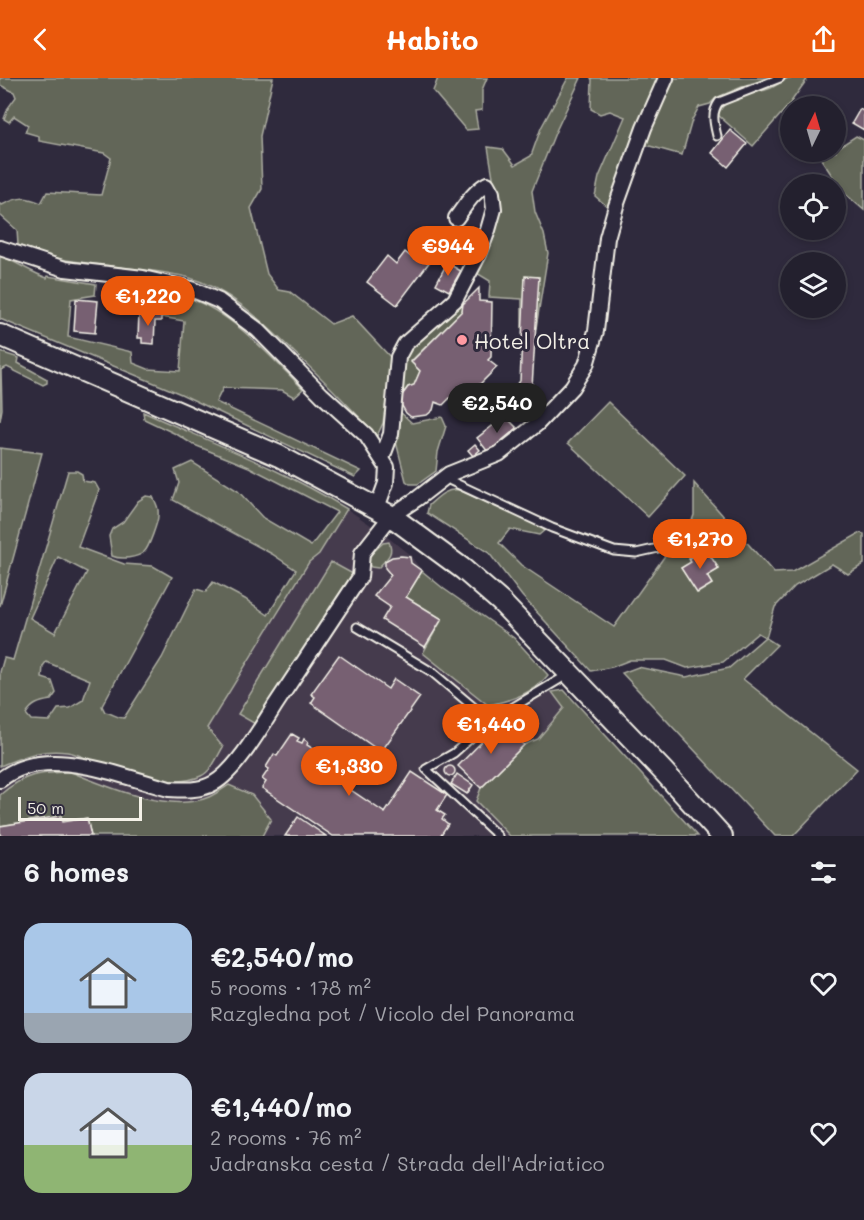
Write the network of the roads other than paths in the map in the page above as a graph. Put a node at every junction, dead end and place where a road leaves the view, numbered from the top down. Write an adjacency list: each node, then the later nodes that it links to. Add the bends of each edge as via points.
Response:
1 (666, 78): 8 (street, via 613,216 596,332 586,365 573,387 529,431 499,454)
2 (780, 78): 3 (lane, via 719,102 713,119)
3 (717, 136)
4 (456, 219): 7 (street, via 487,184 494,209 479,254 455,300 405,344 398,357 391,434)
5 (0, 248): 7 (street, via 65,269 143,278 191,289 219,301 258,330 366,435)
6 (0, 335): 9 (main road, via 279,456)
7 (382, 458): 9 (street, via 387,467)
8 (445, 476): 9 (street, via 418,498); 10 (lane, via 552,528 614,551 636,553)
9 (384, 512): 12 (main road, via 501,602); 14 (street, via 362,553 360,577 254,738 215,783 203,788 169,789 71,763 47,762 28,766)
10 (663, 547)
11 (357, 627): 13 (lane, via 432,672)
12 (569, 674): 13 (lane); 16 (main road)
13 (490, 721): 15 (lane, via 454,753 426,769)
14 (0, 780)
15 (498, 836)
16 (722, 836)

